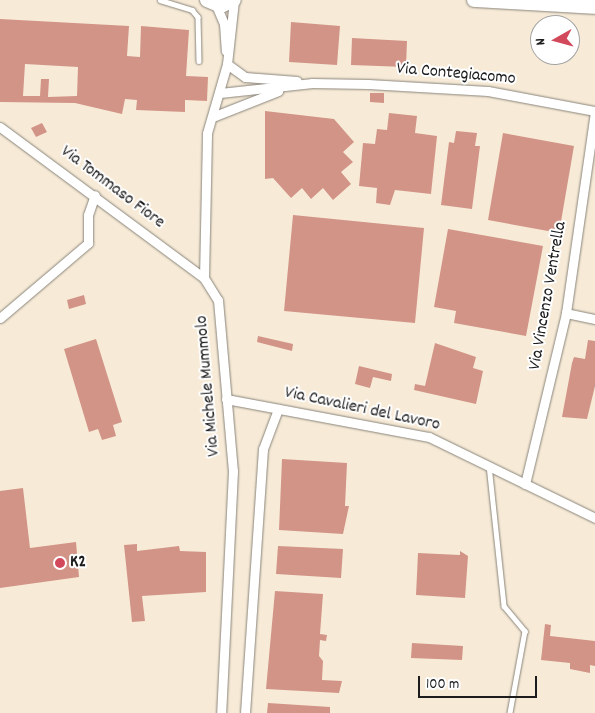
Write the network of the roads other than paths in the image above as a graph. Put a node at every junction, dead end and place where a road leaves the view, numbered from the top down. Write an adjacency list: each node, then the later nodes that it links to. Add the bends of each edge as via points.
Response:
1 (160, 0): 6 (lane, via 192,10 198,17)
2 (234, 0): 4 (main road); 7 (street)
3 (474, 0): 5 (main road)
4 (211, 3): 7 (street, via 224,24)
5 (595, 7)
6 (199, 61)
7 (227, 64): 8 (street, Via Contegiacomo, via 246,77); 9 (street)
8 (312, 83): 9 (street, Via Contegiacomo); 10 (street, Via Contegiacomo, via 488,91); 11 (street, Via Contegiacomo, via 252,98)
9 (220, 93): 11 (street)
10 (595, 111): 15 (street, Via Vincenzo Ventrella)
11 (215, 116): 14 (street, via 207,132)
12 (0, 127): 13 (street, Via Tommaso Fiore)
13 (95, 195): 14 (street, Via Tommaso Fiore); 16 (street, via 88,215 88,243)
14 (204, 278): 18 (street, Via Michele Mummolo, via 218,300)
15 (566, 312): 17 (street); 21 (street, Via Vincenzo Ventrella)
16 (0, 318)
17 (595, 319)
18 (226, 399): 19 (street, Via Cavalieri del Lavoro); 23 (street, Via Michele Mummolo, via 233,472)
19 (278, 409): 20 (street, Via Cavalieri del Lavoro, via 429,437); 24 (street, via 263,449)
20 (489, 464): 21 (street, Via Cavalieri del Lavoro); 25 (lane, via 504,606 525,631)
21 (525, 484): 22 (street, Via Cavalieri del Lavoro)
22 (595, 518)
23 (221, 713)
24 (245, 713)
25 (510, 713)

